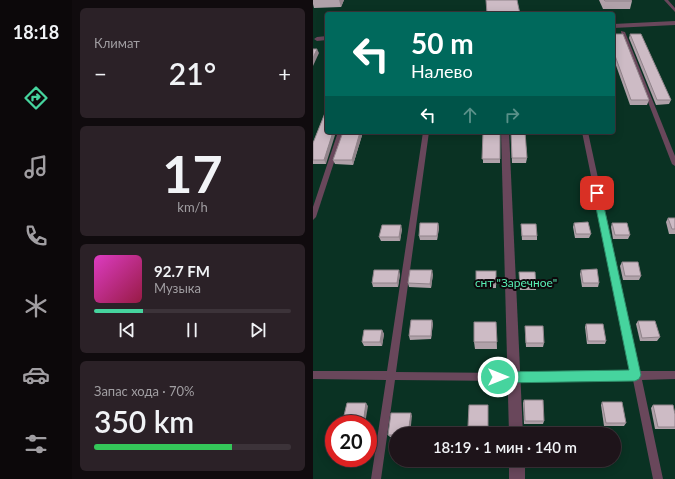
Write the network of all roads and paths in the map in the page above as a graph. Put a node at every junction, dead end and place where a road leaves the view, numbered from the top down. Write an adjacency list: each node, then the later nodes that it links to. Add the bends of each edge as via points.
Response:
1 (667, 0): 2 (lane)
2 (675, 11)
3 (675, 24): 4 (street)
4 (615, 26)
5 (623, 32): 12 (lane)
6 (325, 38): 7 (street)
7 (317, 39)
8 (340, 134): 13 (lane)
9 (427, 134): 17 (lane)
10 (505, 134): 18 (street)
11 (585, 134): 15 (lane)
12 (675, 164)
13 (313, 218)
14 (313, 375): 17 (lane)
15 (635, 375): 16 (lane); 18 (lane); 23 (lane)
16 (675, 375)
17 (391, 376): 18 (lane); 21 (lane)
18 (514, 377): 19 (street)
19 (516, 427)
20 (517, 467): 22 (street)
21 (376, 479)
22 (517, 479)
23 (658, 479)

